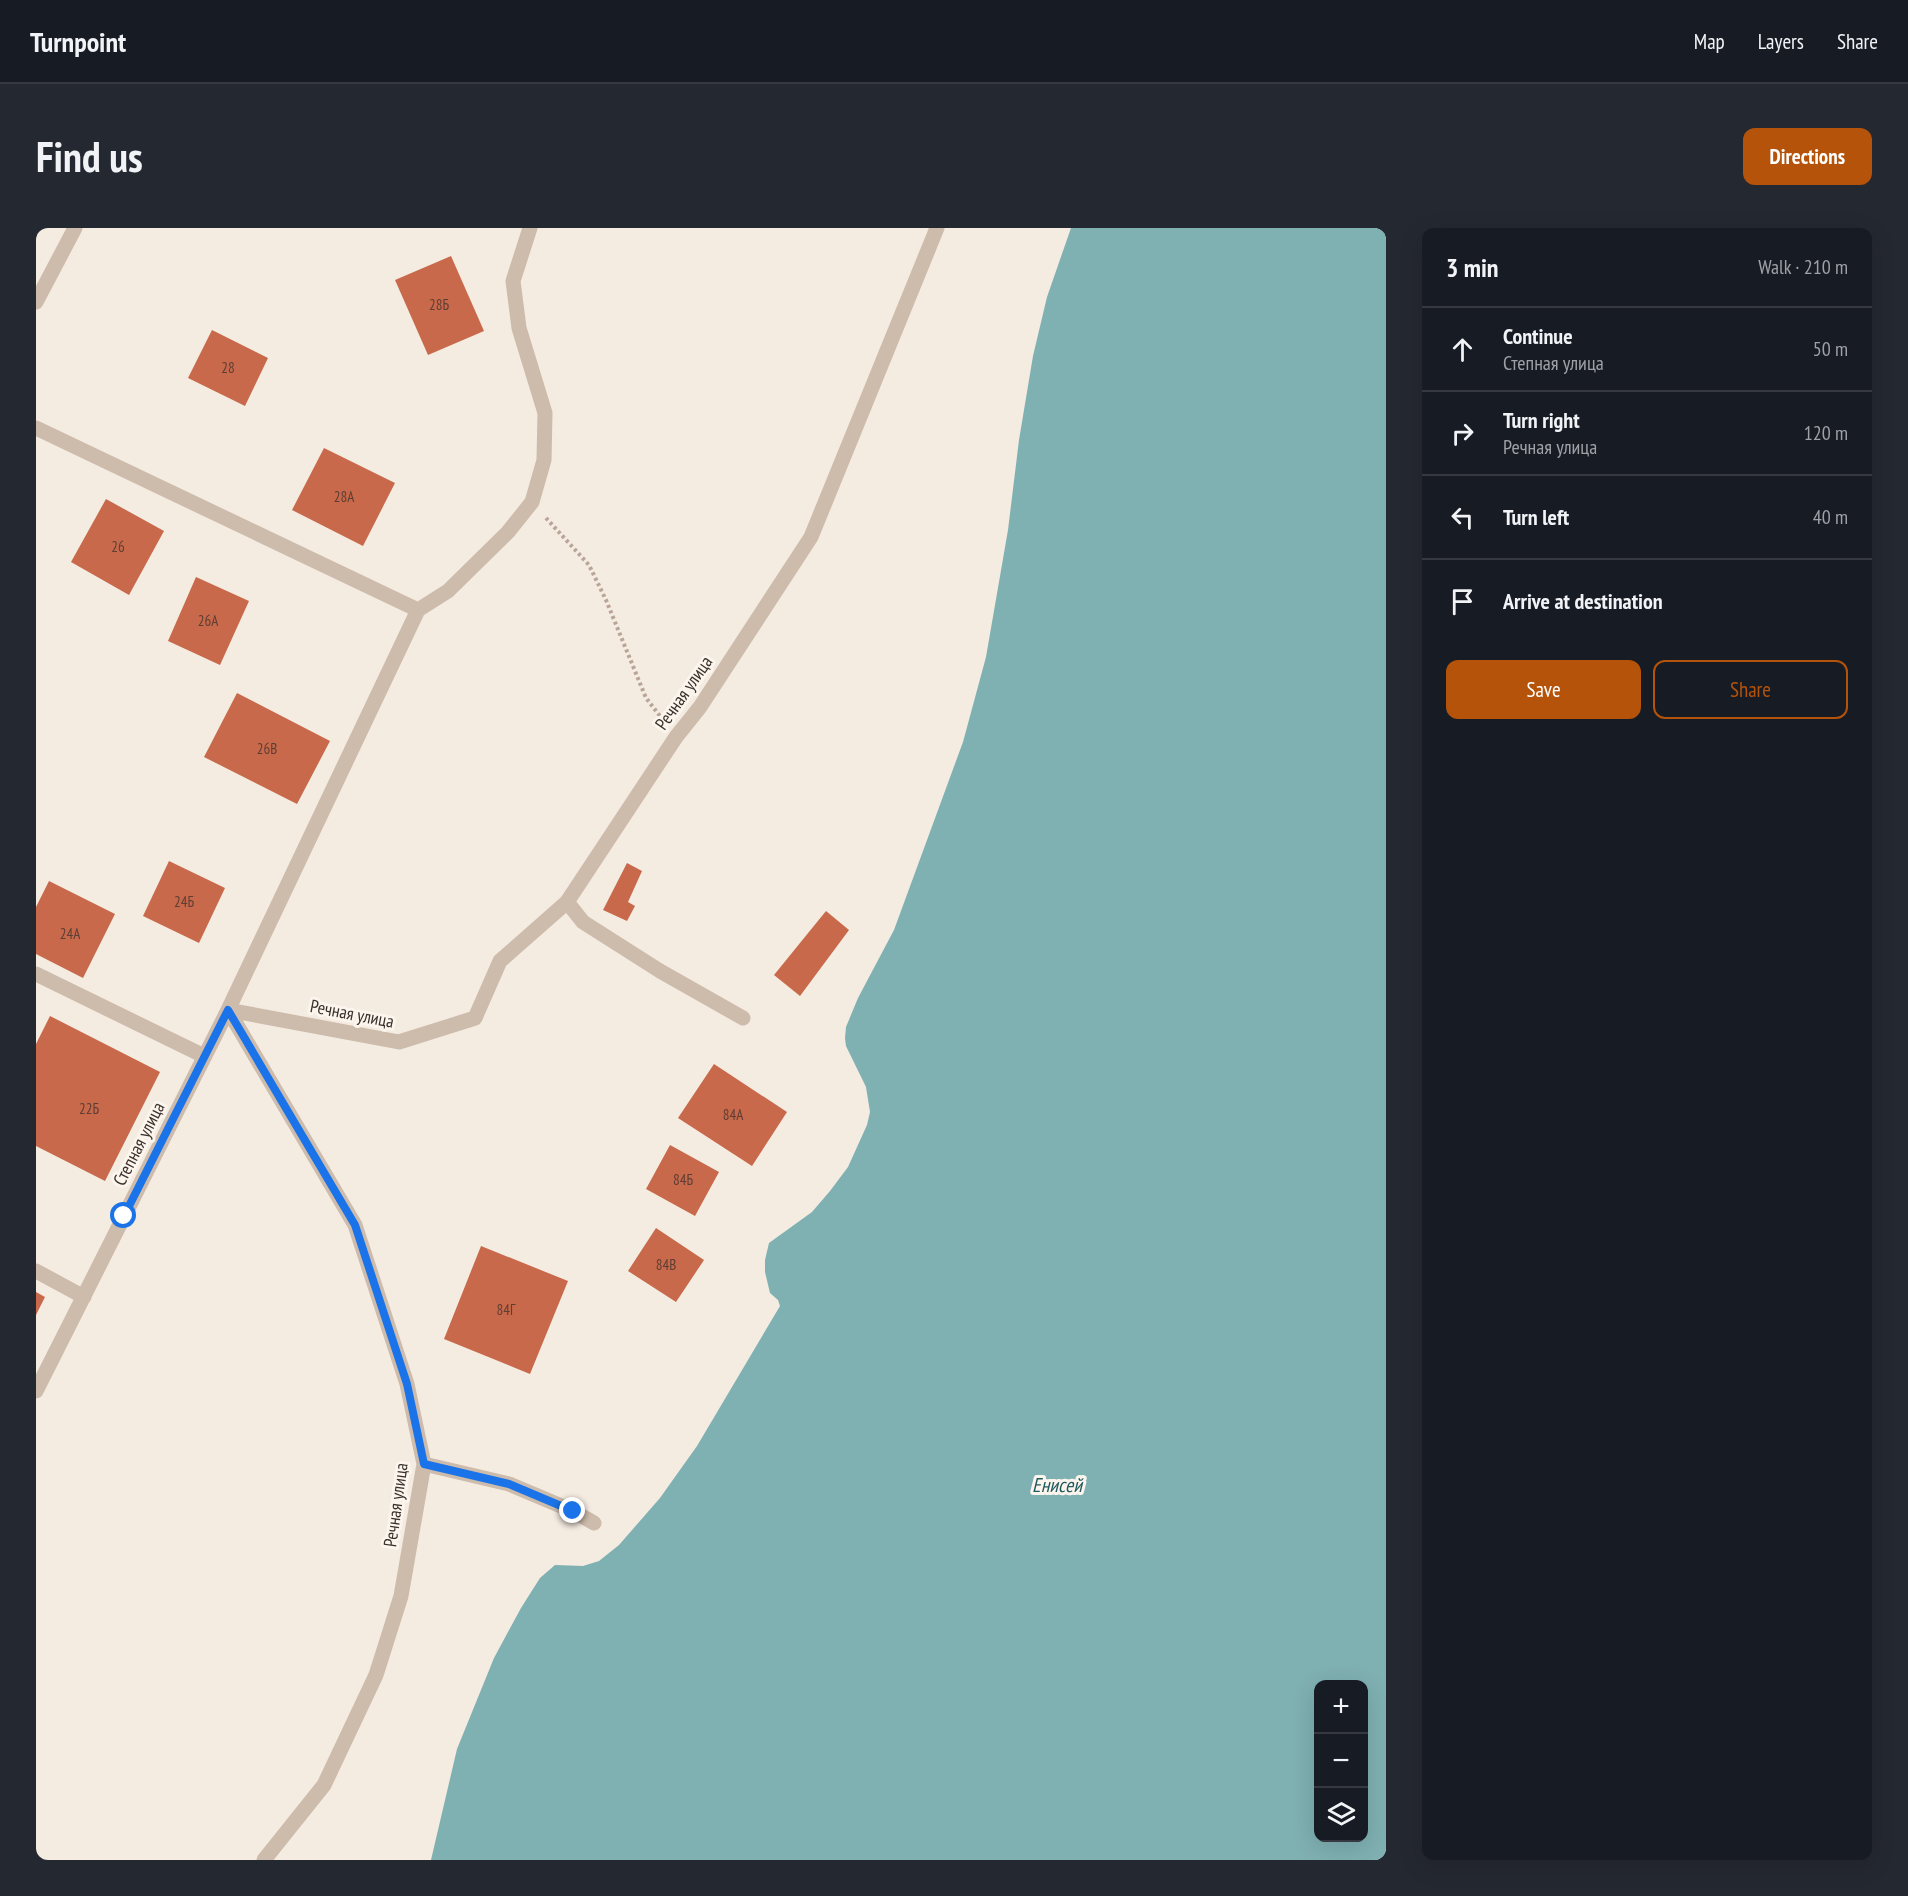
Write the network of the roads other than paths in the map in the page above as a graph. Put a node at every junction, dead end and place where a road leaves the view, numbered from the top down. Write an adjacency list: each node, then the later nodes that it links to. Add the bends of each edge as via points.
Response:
1 (75, 228): 4 (street)
2 (530, 228): 6 (street, via 513,281 519,328 545,413 544,460 532,502 448,591)
3 (937, 228): 7 (street, Речная улица, via 812,537)
4 (36, 302)
5 (36, 428): 6 (street)
6 (418, 610): 9 (street, Степная улица)
7 (567, 902): 9 (street, Речная улица, via 500,962 475,1018 399,1042); 10 (street, via 584,922)
8 (36, 974): 11 (street)
9 (228, 1010): 11 (street, Степная улица); 15 (street, Речная улица, via 355,1225 407,1384)
10 (743, 1018)
11 (204, 1056): 13 (street, Степная улица)
12 (36, 1271): 13 (street)
13 (84, 1297): 14 (street, Степная улица)
14 (36, 1391)
15 (424, 1464): 16 (street, via 509,1484); 17 (street, Речная улица, via 401,1596 376,1676 324,1785)
16 (594, 1523)
17 (264, 1860)

